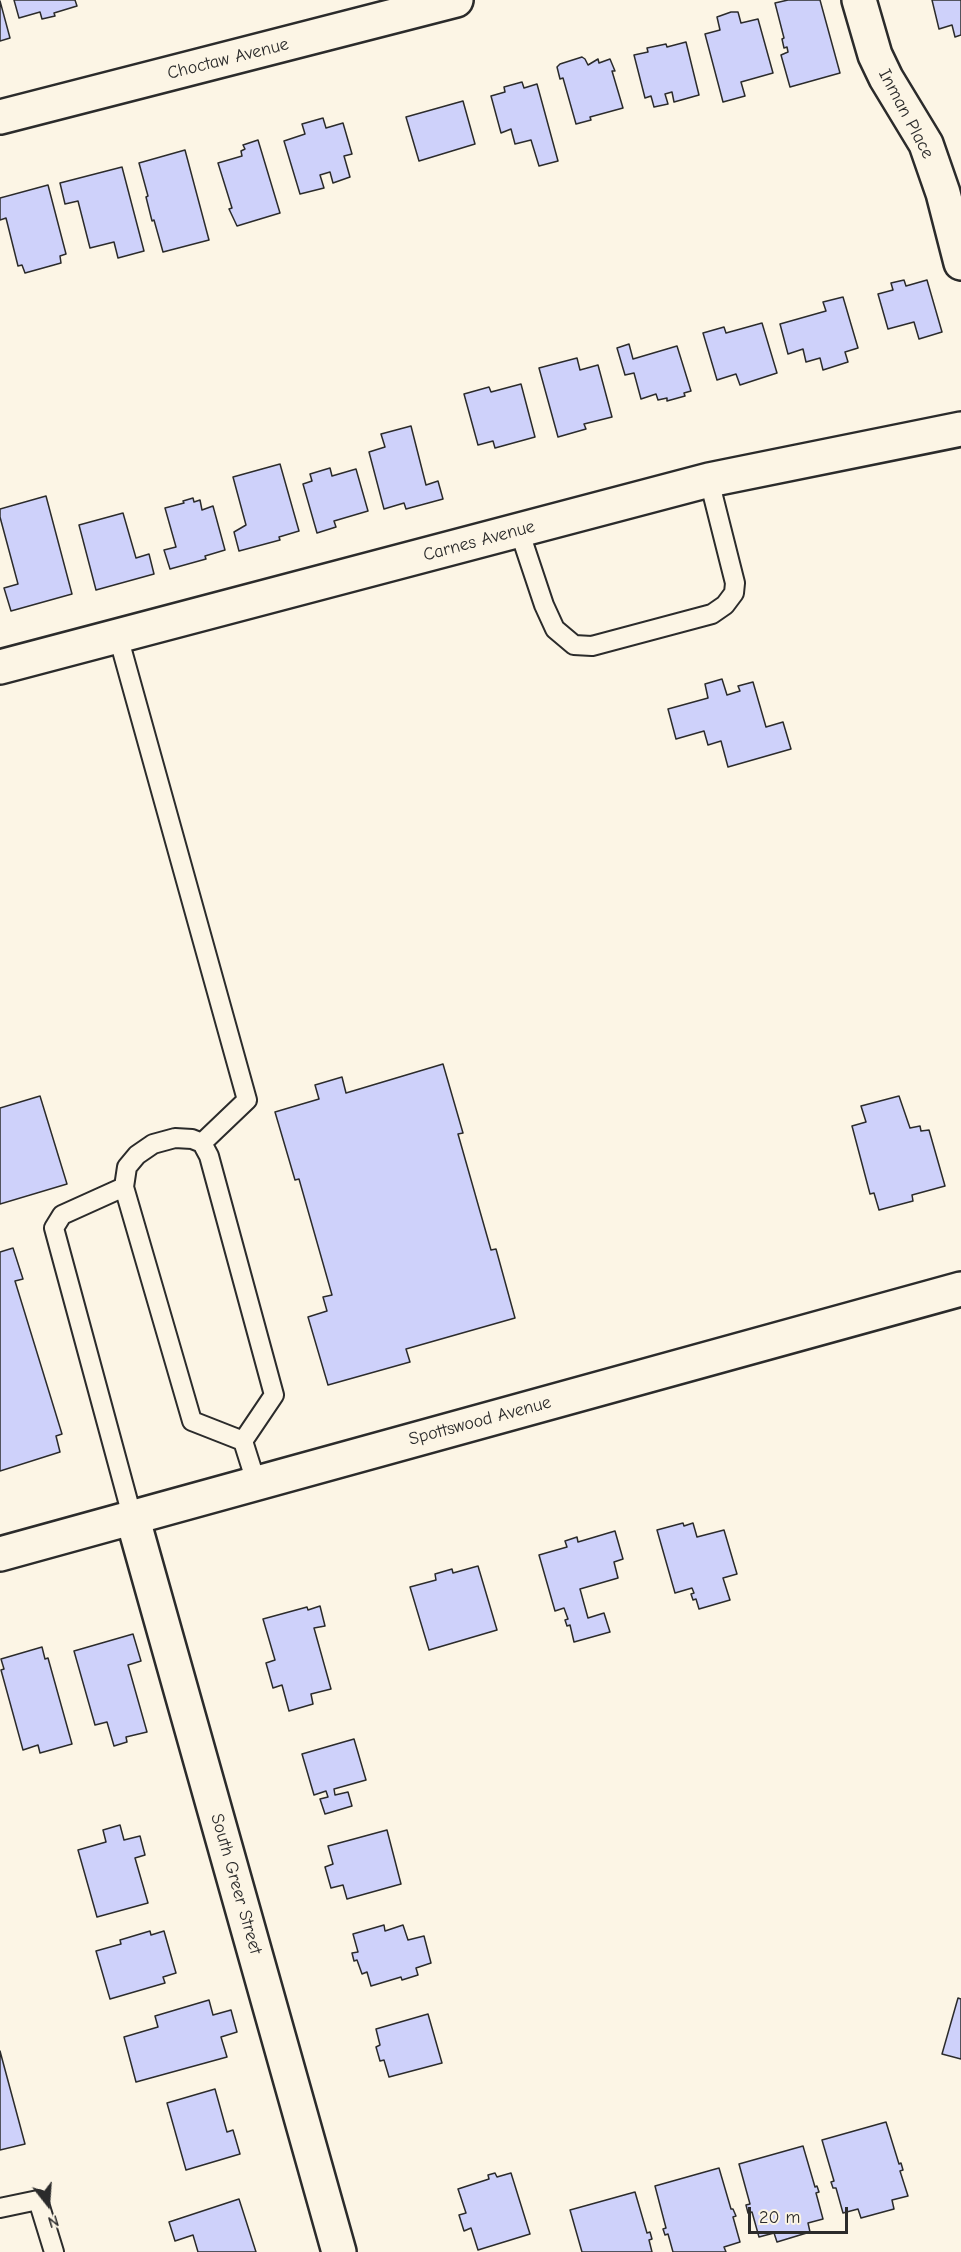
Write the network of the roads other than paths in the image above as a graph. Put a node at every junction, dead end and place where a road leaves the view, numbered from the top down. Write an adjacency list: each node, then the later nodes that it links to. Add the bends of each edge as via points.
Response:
1 (456, 0): 3 (street, Choctaw Avenue)
2 (859, 0): 4 (street, Inman Place, via 875,55 926,144)
3 (0, 117)
4 (961, 263)
5 (961, 429): 6 (street, Carnes Avenue)
6 (709, 480): 7 (street, Carnes Avenue); 7 (lane, via 735,583 734,593 712,614 592,646 574,645 555,629)
7 (519, 530): 8 (street, Carnes Avenue)
8 (118, 636): 9 (street, Carnes Avenue); 10 (lane, via 247,1100)
9 (0, 667)
10 (202, 1143): 11 (lane, via 176,1138 153,1144 127,1167); 13 (lane, via 209,1156 274,1395)
11 (124, 1187): 13 (lane, via 192,1421); 15 (lane, via 62,1215 54,1228)
12 (961, 1288): 14 (street, Spottswood Avenue)
13 (243, 1441): 14 (lane)
14 (256, 1482): 15 (street, Spottswood Avenue)
15 (132, 1516): 16 (street, Spottswood Avenue); 19 (street, South Greer Street)
16 (0, 1554)
17 (0, 2208): 18 (lane, via 38,2200)
18 (54, 2252)
19 (339, 2252)

